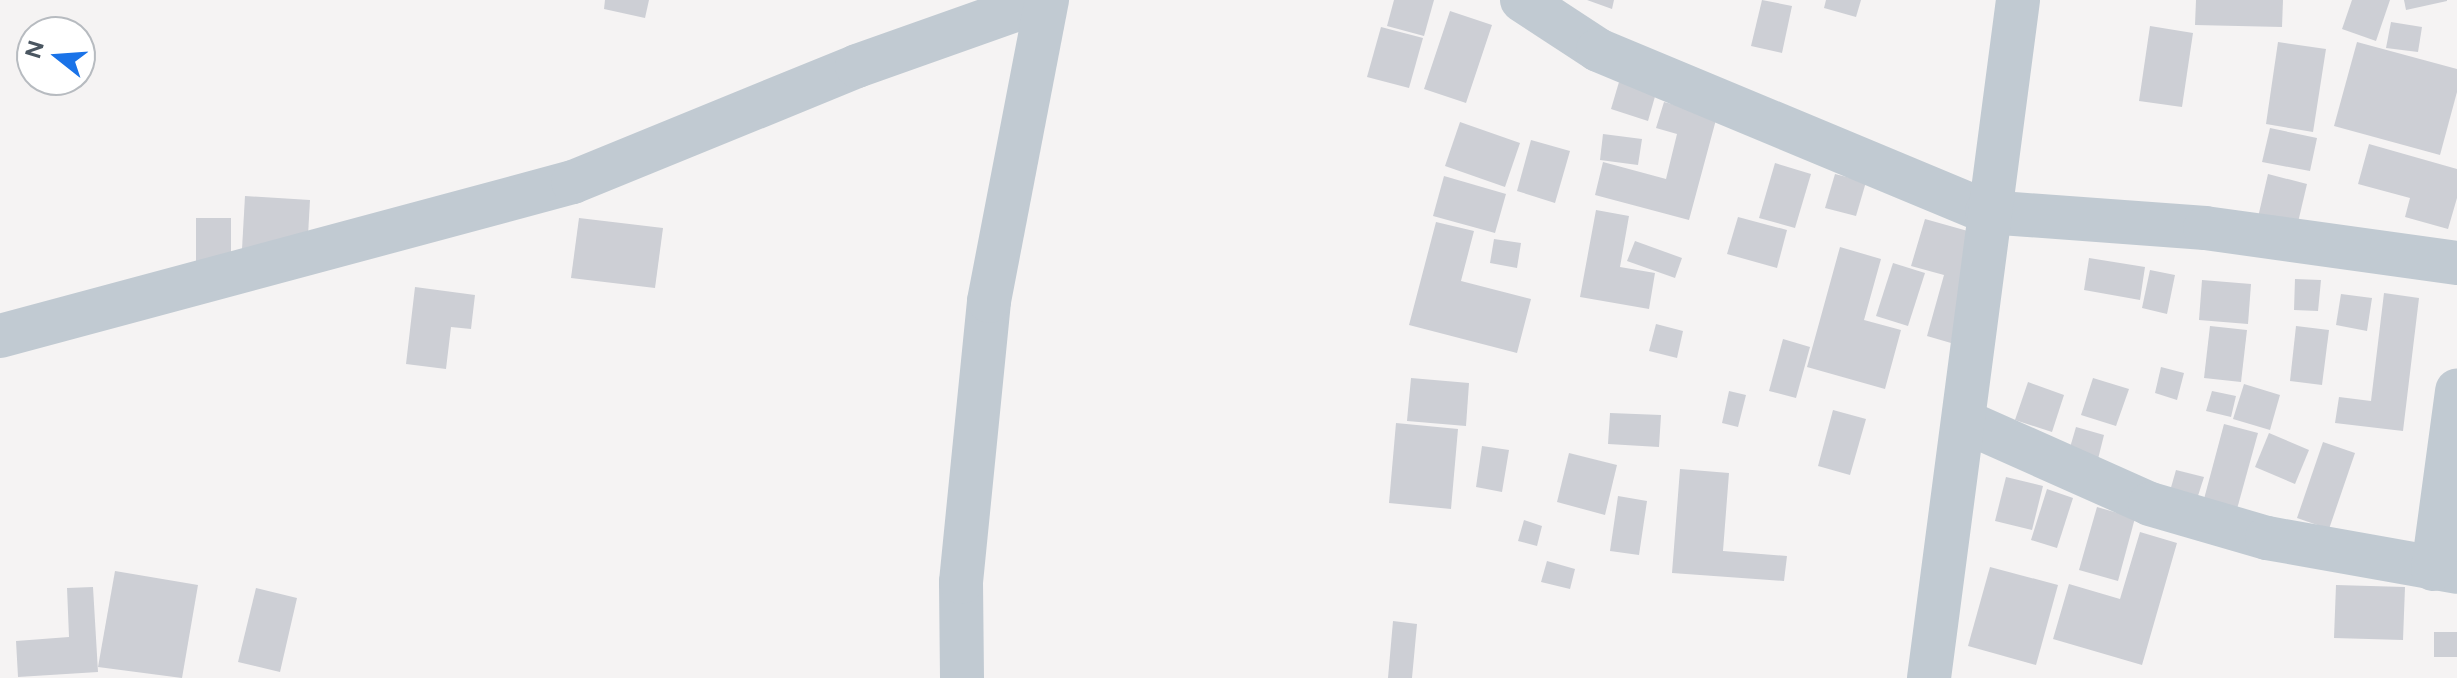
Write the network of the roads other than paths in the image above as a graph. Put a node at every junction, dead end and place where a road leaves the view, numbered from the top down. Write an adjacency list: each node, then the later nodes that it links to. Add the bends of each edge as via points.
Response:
1 (1045, 0): 6 (street, via 857,66 573,182); 10 (street, via 989,301 961,582)
2 (1522, 0): 4 (street, via 1598,50)
3 (2018, 0): 4 (street)
4 (1987, 212): 5 (street, via 2205,228); 8 (street)
5 (2457, 263)
6 (0, 336)
7 (2457, 391): 9 (street)
8 (1966, 422): 9 (street, via 2150,504 2267,538); 11 (street, via 1940,568)
9 (2445, 570)
10 (962, 678)
11 (1929, 678)

